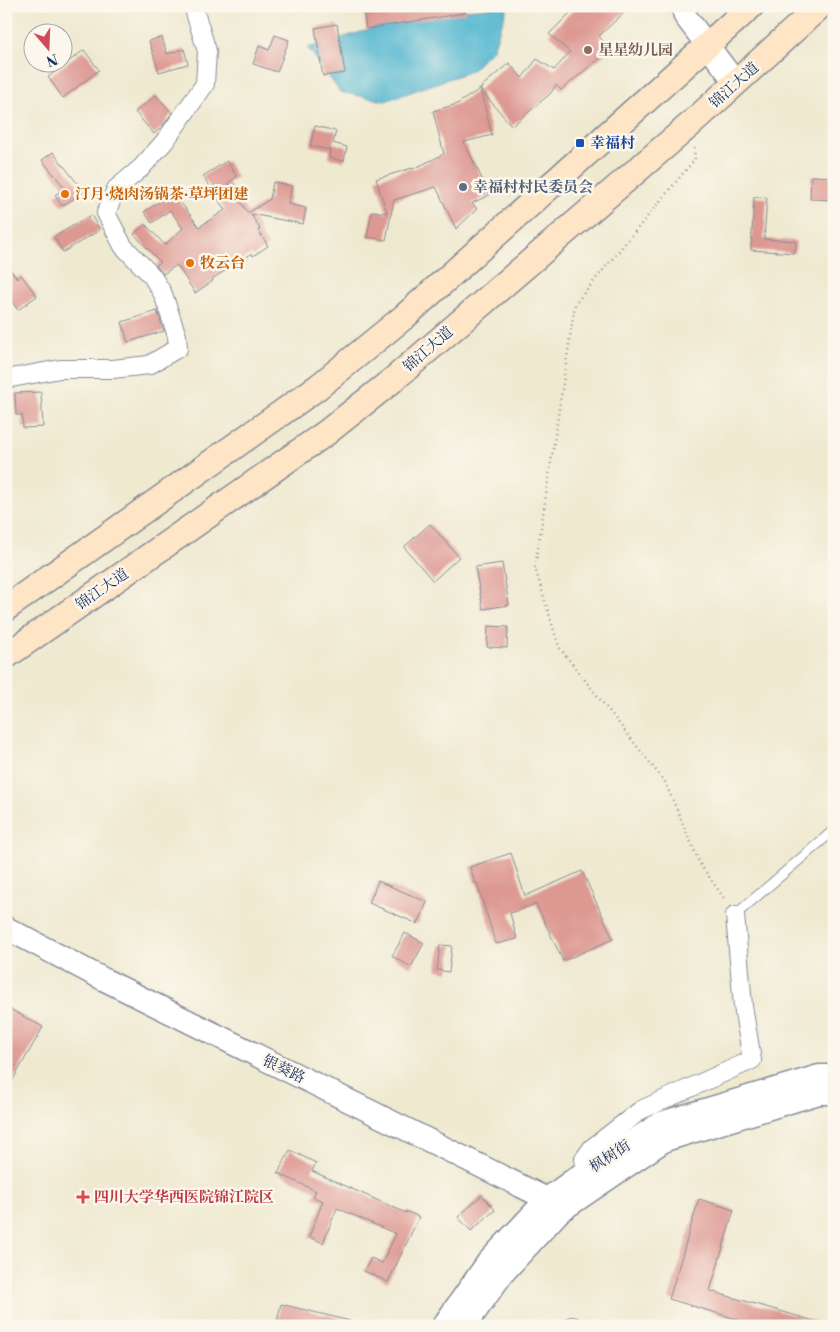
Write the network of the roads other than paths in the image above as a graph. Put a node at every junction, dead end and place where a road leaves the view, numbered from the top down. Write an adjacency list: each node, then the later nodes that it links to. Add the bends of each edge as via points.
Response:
1 (193, 6): 7 (street, via 207,51 205,84 142,168 116,189 106,213 123,246 152,276 163,294 178,348 149,365 60,369)
2 (683, 6): 5 (street, via 685,16)
3 (751, 6): 5 (main road)
4 (820, 6): 6 (main road, 锦江大道)
5 (708, 45): 6 (street); 8 (main road, via 404,317 318,387)
6 (736, 83): 9 (main road, 锦江大道, via 394,379 326,433)
7 (6, 379)
8 (6, 608)
9 (6, 656)
10 (834, 830): 11 (lane)
11 (735, 915): 15 (street, via 743,1006 752,1060 641,1110 592,1148 584,1159)
12 (6, 928): 16 (street, 银葵路)
13 (834, 1076): 15 (street, 枫树街, via 819,1076 661,1123)
14 (834, 1093): 15 (street, 枫树街, via 819,1093 665,1140)
15 (591, 1179): 16 (street, 枫树街)
16 (553, 1206): 17 (street, 枫树街, via 488,1262); 18 (street, 枫树街)
17 (443, 1326)
18 (465, 1326)

